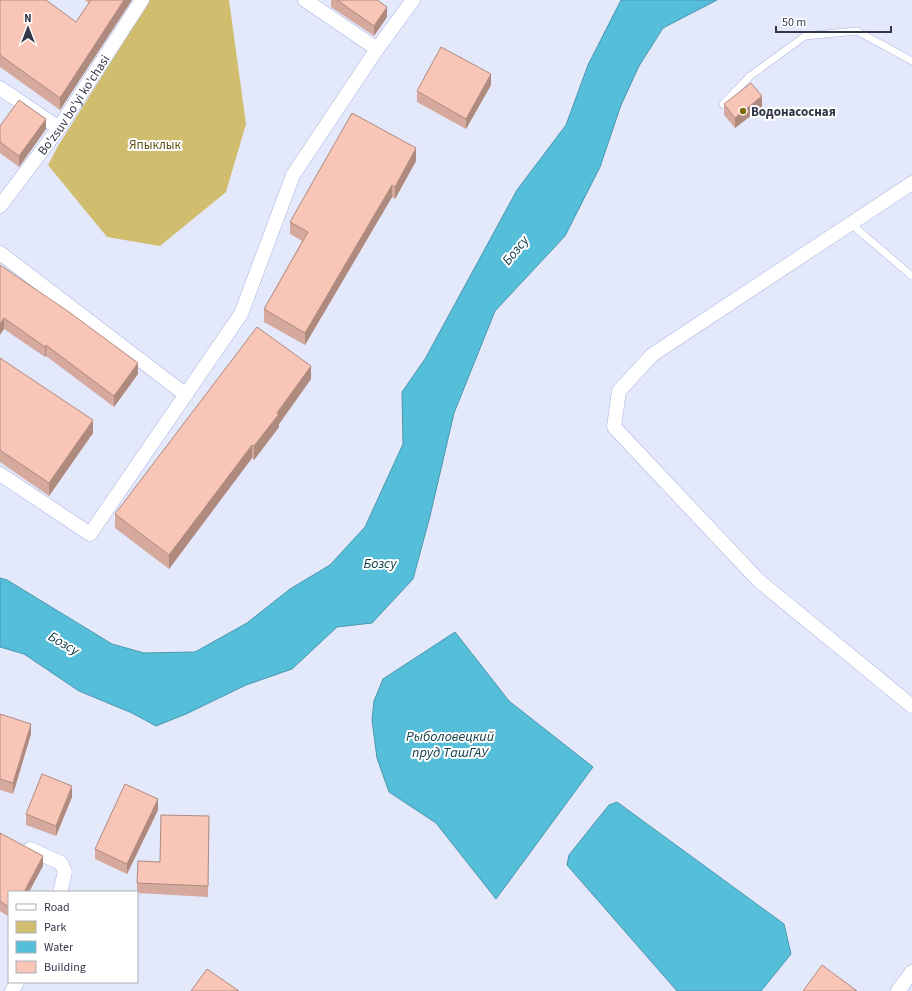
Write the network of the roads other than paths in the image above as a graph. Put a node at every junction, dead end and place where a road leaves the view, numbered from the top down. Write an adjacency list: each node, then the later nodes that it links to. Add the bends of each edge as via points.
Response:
1 (142, 0): 8 (street, Bo'zsuv bo'yi ko'chasi)
2 (305, 0): 4 (street)
3 (413, 0): 4 (street)
4 (377, 49): 14 (street, via 293,175 241,314)
5 (912, 61): 7 (lane, via 857,31 805,36 750,76)
6 (0, 88): 8 (street)
7 (723, 104)
8 (59, 128): 10 (street, Bo'zsuv bo'yi ko'chasi)
9 (912, 183): 11 (street)
10 (0, 206)
11 (851, 224): 13 (lane); 16 (street, via 652,355 619,391 614,428 759,581)
12 (0, 253): 14 (street)
13 (912, 276)
14 (186, 395): 15 (street, via 90,534)
15 (0, 474)
16 (912, 706)
17 (30, 849): 18 (street, via 62,863 65,872)
18 (60, 891)
19 (912, 972): 20 (street)
20 (898, 991)

